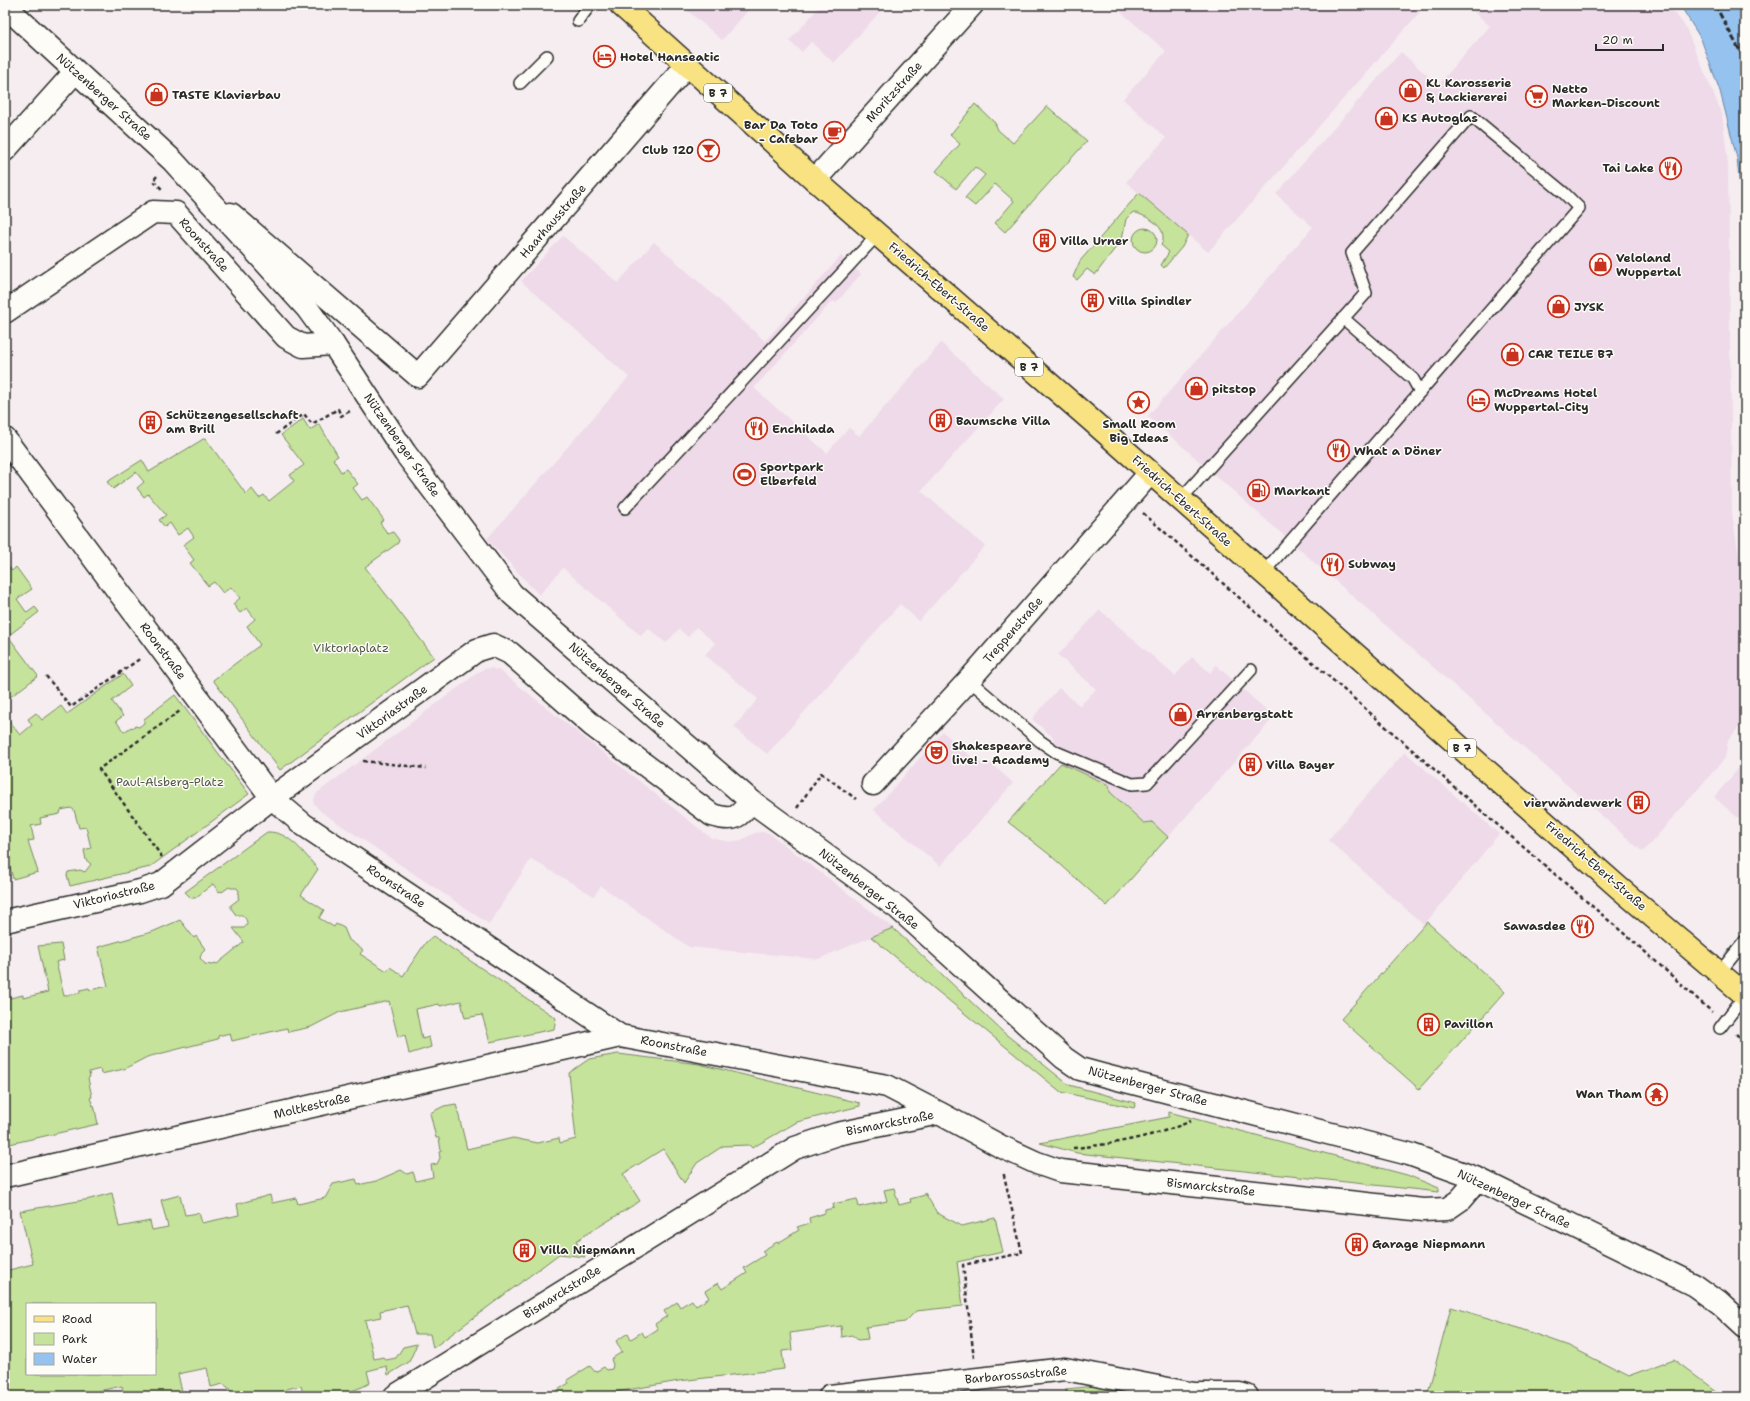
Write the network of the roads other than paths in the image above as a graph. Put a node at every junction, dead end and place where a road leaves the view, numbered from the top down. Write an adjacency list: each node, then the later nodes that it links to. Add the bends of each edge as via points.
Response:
1 (590, 5): 5 (lane)
2 (621, 5): 7 (main road, Friedrich-Ebert-Straße / B 7)
3 (972, 5): 11 (street, Moritzstraße)
4 (5, 6): 8 (street, Nützenberger Straße)
5 (578, 21)
6 (547, 56): 9 (lane)
7 (687, 66): 11 (main road, Friedrich-Ebert-Straße / B 7); 17 (street, Haarhausstraße)
8 (75, 72): 10 (street); 12 (street, Nützenberger Straße, via 149,137)
9 (520, 83)
10 (5, 150)
11 (815, 180): 13 (main road, Friedrich-Ebert-Straße / B 7)
12 (201, 190): 16 (street, Nützenberger Straße, via 307,308); 17 (street, Nützenberger Straße, via 209,194)
13 (878, 234): 20 (main road, Friedrich-Ebert-Straße / B 7); 22 (lane)
14 (5, 312): 16 (street, Roonstraße, via 153,212 176,214 286,337 303,346)
15 (1343, 318): 18 (lane, via 1413,379); 18 (lane, via 1366,292 1352,253 1471,116 1564,193 1579,208); 21 (lane)
16 (333, 344): 28 (street, Nützenberger Straße, via 405,453 512,594)
17 (418, 376)
18 (1420, 392): 23 (lane)
19 (5, 439): 27 (street, Roonstraße)
20 (1150, 473): 21 (main road, Friedrich-Ebert-Straße / B 7); 25 (street, Treppenstraße)
21 (1180, 500): 23 (main road, Friedrich-Ebert-Straße / B 7)
22 (625, 508)
23 (1263, 573): 31 (main road, Friedrich-Ebert-Straße / B 7)
24 (1251, 670): 25 (lane, via 1147,783 1132,784 1056,752)
25 (969, 680): 26 (street, Treppenstraße)
26 (873, 784)
27 (272, 798): 28 (street, Viktoriastraße, via 477,650 493,645 510,653 594,726 712,815 726,820 736,817); 29 (street, Viktoriastraße, via 160,884 140,891); 34 (street, Roonstraße, via 304,825)
28 (751, 800): 37 (street, Nützenberger Straße, via 898,908 1064,1058 1080,1069 1409,1154)
29 (5, 921)
30 (1745, 941): 31 (lane)
31 (1719, 973): 32 (main road, Friedrich-Ebert-Straße / B 7)
32 (1745, 995): 33 (lane)
33 (1722, 1025)
34 (620, 1036): 35 (street, Roonstraße, via 887,1086); 36 (street, Moltkestraße)
35 (939, 1113): 37 (street, Bismarckstraße, via 1000,1146 1060,1171 1423,1210 1447,1209 1460,1200); 39 (street, Bismarckstraße, via 837,1134 795,1148)
36 (5, 1176)
37 (1478, 1179): 38 (street, Nützenberger Straße, via 1694,1285)
38 (1745, 1327)
39 (395, 1396)
40 (830, 1396): 41 (street, Barbarossastraße, via 1065,1369 1194,1394)
41 (1247, 1396)

